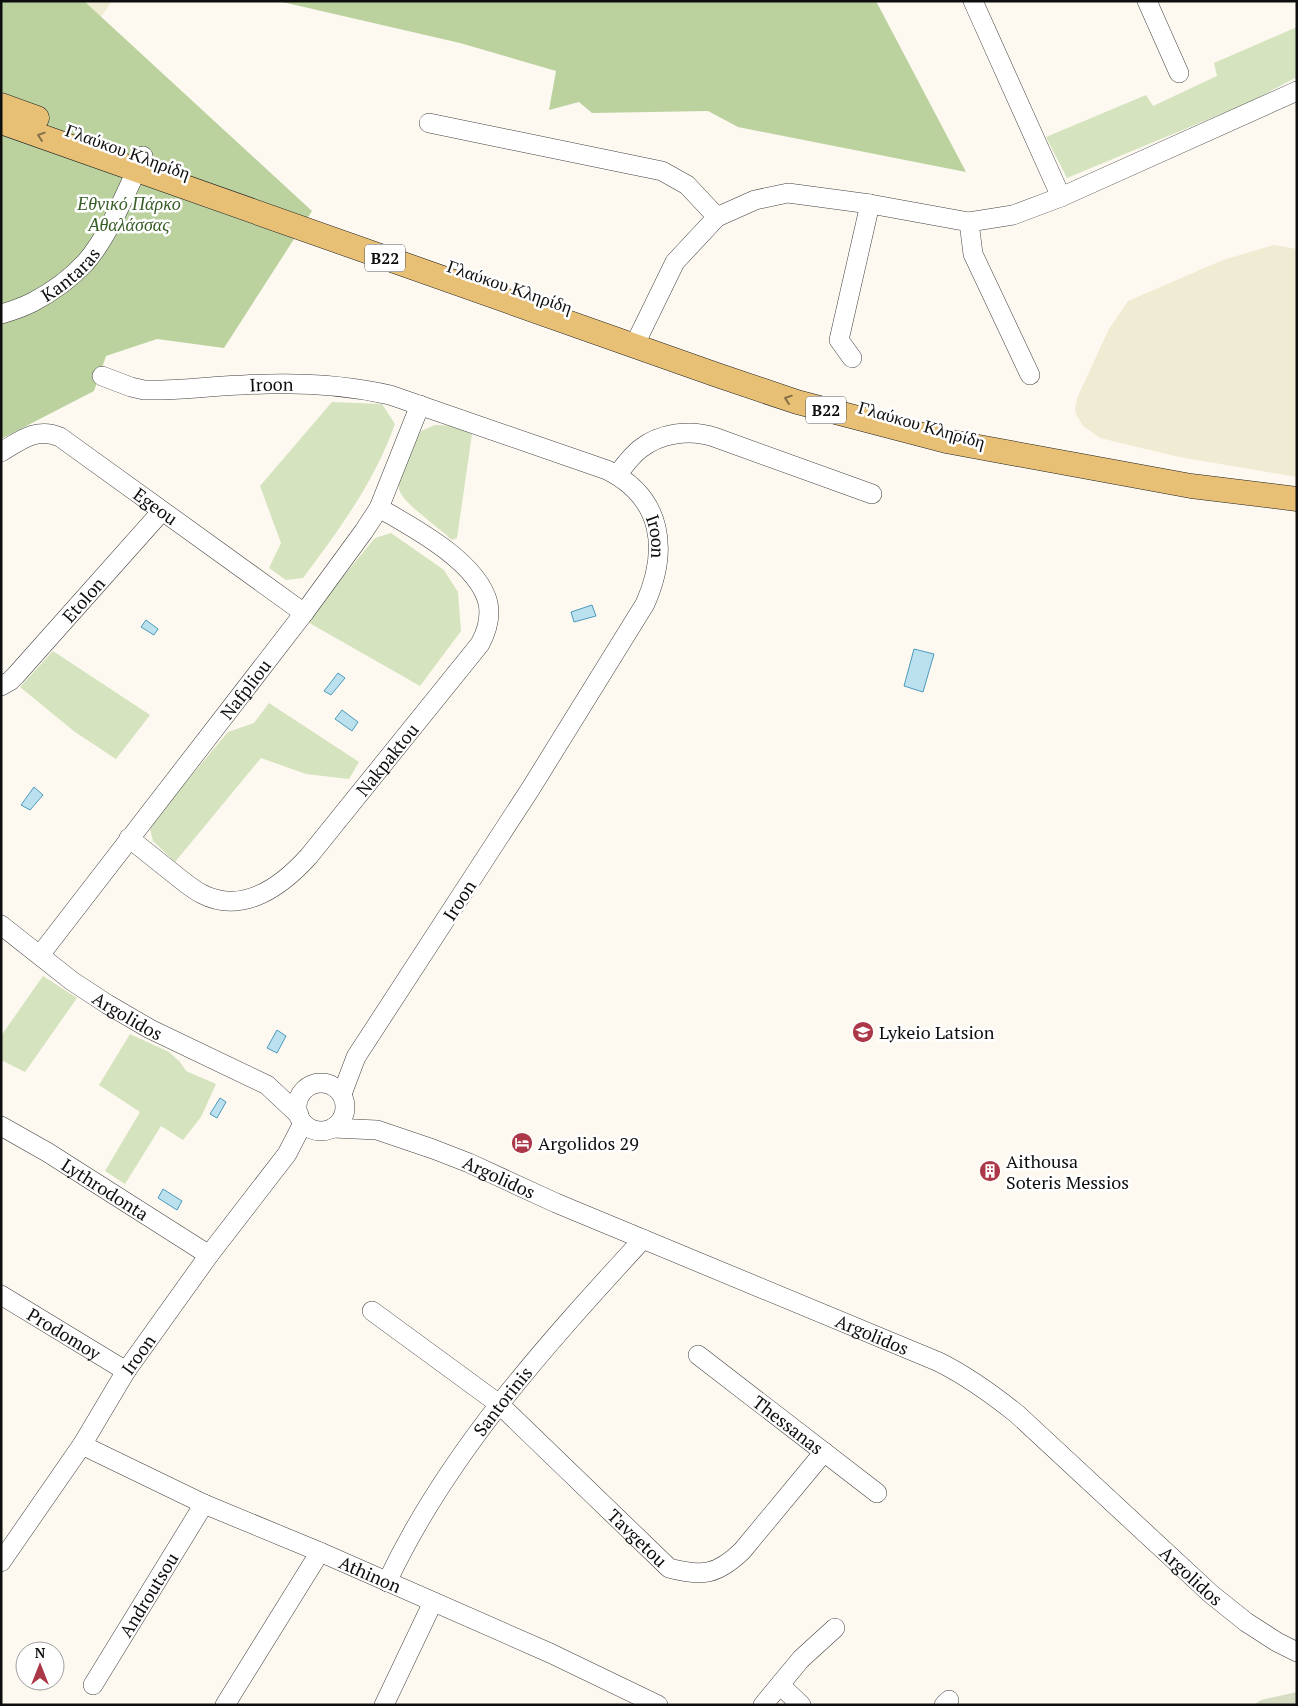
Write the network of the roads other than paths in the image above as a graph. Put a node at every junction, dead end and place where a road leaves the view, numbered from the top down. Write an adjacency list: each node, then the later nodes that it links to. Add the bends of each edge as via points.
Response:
1 (973, 1): 9 (street)
2 (1147, 1): 3 (street)
3 (1179, 73)
4 (1297, 91): 9 (street)
5 (1, 105): 8 (main road, Γλαύκου Κληρίδη / B22)
6 (1, 122): 8 (main road, Γλαύκου Κληρίδη / B22, one-way to 6)
7 (428, 123): 11 (street, via 662,171 687,185)
8 (140, 163): 13 (street, Kantaras, via 111,223 85,263 47,294); 14 (main road, Γλαύκου Κληρίδη / B22)
9 (1060, 197): 12 (street, via 1012,215)
10 (870, 204): 11 (street, via 788,193 755,200); 12 (street); 15 (street, via 839,340)
11 (717, 217): 14 (street, via 676,262)
12 (969, 222): 16 (street, via 973,254)
13 (1, 314)
14 (637, 339): 22 (main road, Γλαύκου Κληρίδη / B22, via 723,361 872,410 1023,454 1191,486)
15 (852, 358)
16 (1030, 375)
17 (102, 376): 18 (street, Iroon, via 144,390 282,384 346,387 390,395)
18 (420, 405): 20 (street, Iroon); 23 (street, Nafpliou)
19 (1, 452): 24 (street, Egeou, via 35,434 54,434)
20 (617, 475): 21 (street, via 635,453 658,439 679,433 698,433); 30 (street, Iroon, via 640,494 655,523 658,567 648,597 531,788)
21 (872, 494)
22 (1297, 499)
23 (380, 508): 25 (street, Nafpliou); 27 (street, Nakpaktou, via 452,555 478,582 486,597 489,613 487,629 480,644 309,856 288,878 266,892 234,902 211,898 195,890)
24 (162, 511): 25 (street, Egeou); 26 (street, Etolon, via 16,675)
25 (304, 613): 27 (street, Nafpliou)
26 (1, 686)
27 (129, 838): 29 (street, Nafpliou)
28 (1, 925): 29 (street, Argolidos)
29 (40, 955): 31 (street, Argolidos, via 72,981 150,1029)
30 (356, 1057): 32 (street, Iroon); 33 (street, Iroon)
31 (267, 1085): 32 (street, Argolidos); 34 (street, Argolidos)
32 (315, 1085): 33 (street, via 330,1084); 34 (street, via 302,1093 298,1100)
33 (344, 1101): 34 (street, via 344,1117 339,1124); 36 (street, Argolidos)
34 (313, 1124): 36 (street, Argolidos); 38 (street, Iroon)
35 (1, 1126): 38 (street, Lythrodonta, via 29,1140)
36 (377, 1130): 37 (street, Argolidos, via 469,1163)
37 (643, 1239): 43 (street, Santorinis); 53 (street, Argolidos, via 964,1375 1017,1414 1229,1609)
38 (209, 1255): 42 (street, Iroon)
39 (1, 1295): 42 (street, Prodomoy)
40 (372, 1311): 43 (street, Tavgetou)
41 (698, 1355): 45 (street, Thessanas)
42 (126, 1371): 44 (street, Iroon)
43 (499, 1404): 45 (street, Tavgetou, via 669,1568 688,1573 714,1572 736,1558); 50 (street, Santorinis, via 422,1514)
44 (82, 1445): 47 (street, Athinon); 49 (street, Iroon)
45 (824, 1452): 46 (street, Thessanas)
46 (877, 1493)
47 (204, 1504): 48 (street, Athinon); 54 (street, Androutsou)
48 (320, 1552): 50 (street, Athinon); 57 (street)
49 (1, 1562)
50 (388, 1582): 51 (street, Athinon)
51 (433, 1602): 56 (street, Athinon, via 550,1653); 58 (street)
52 (835, 1628): 55 (street, via 801,1659)
53 (1297, 1652)
54 (93, 1685)
55 (780, 1685): 59 (street); 60 (street)
56 (654, 1704)
57 (225, 1705)
58 (384, 1705)
59 (763, 1705)
60 (801, 1705)

